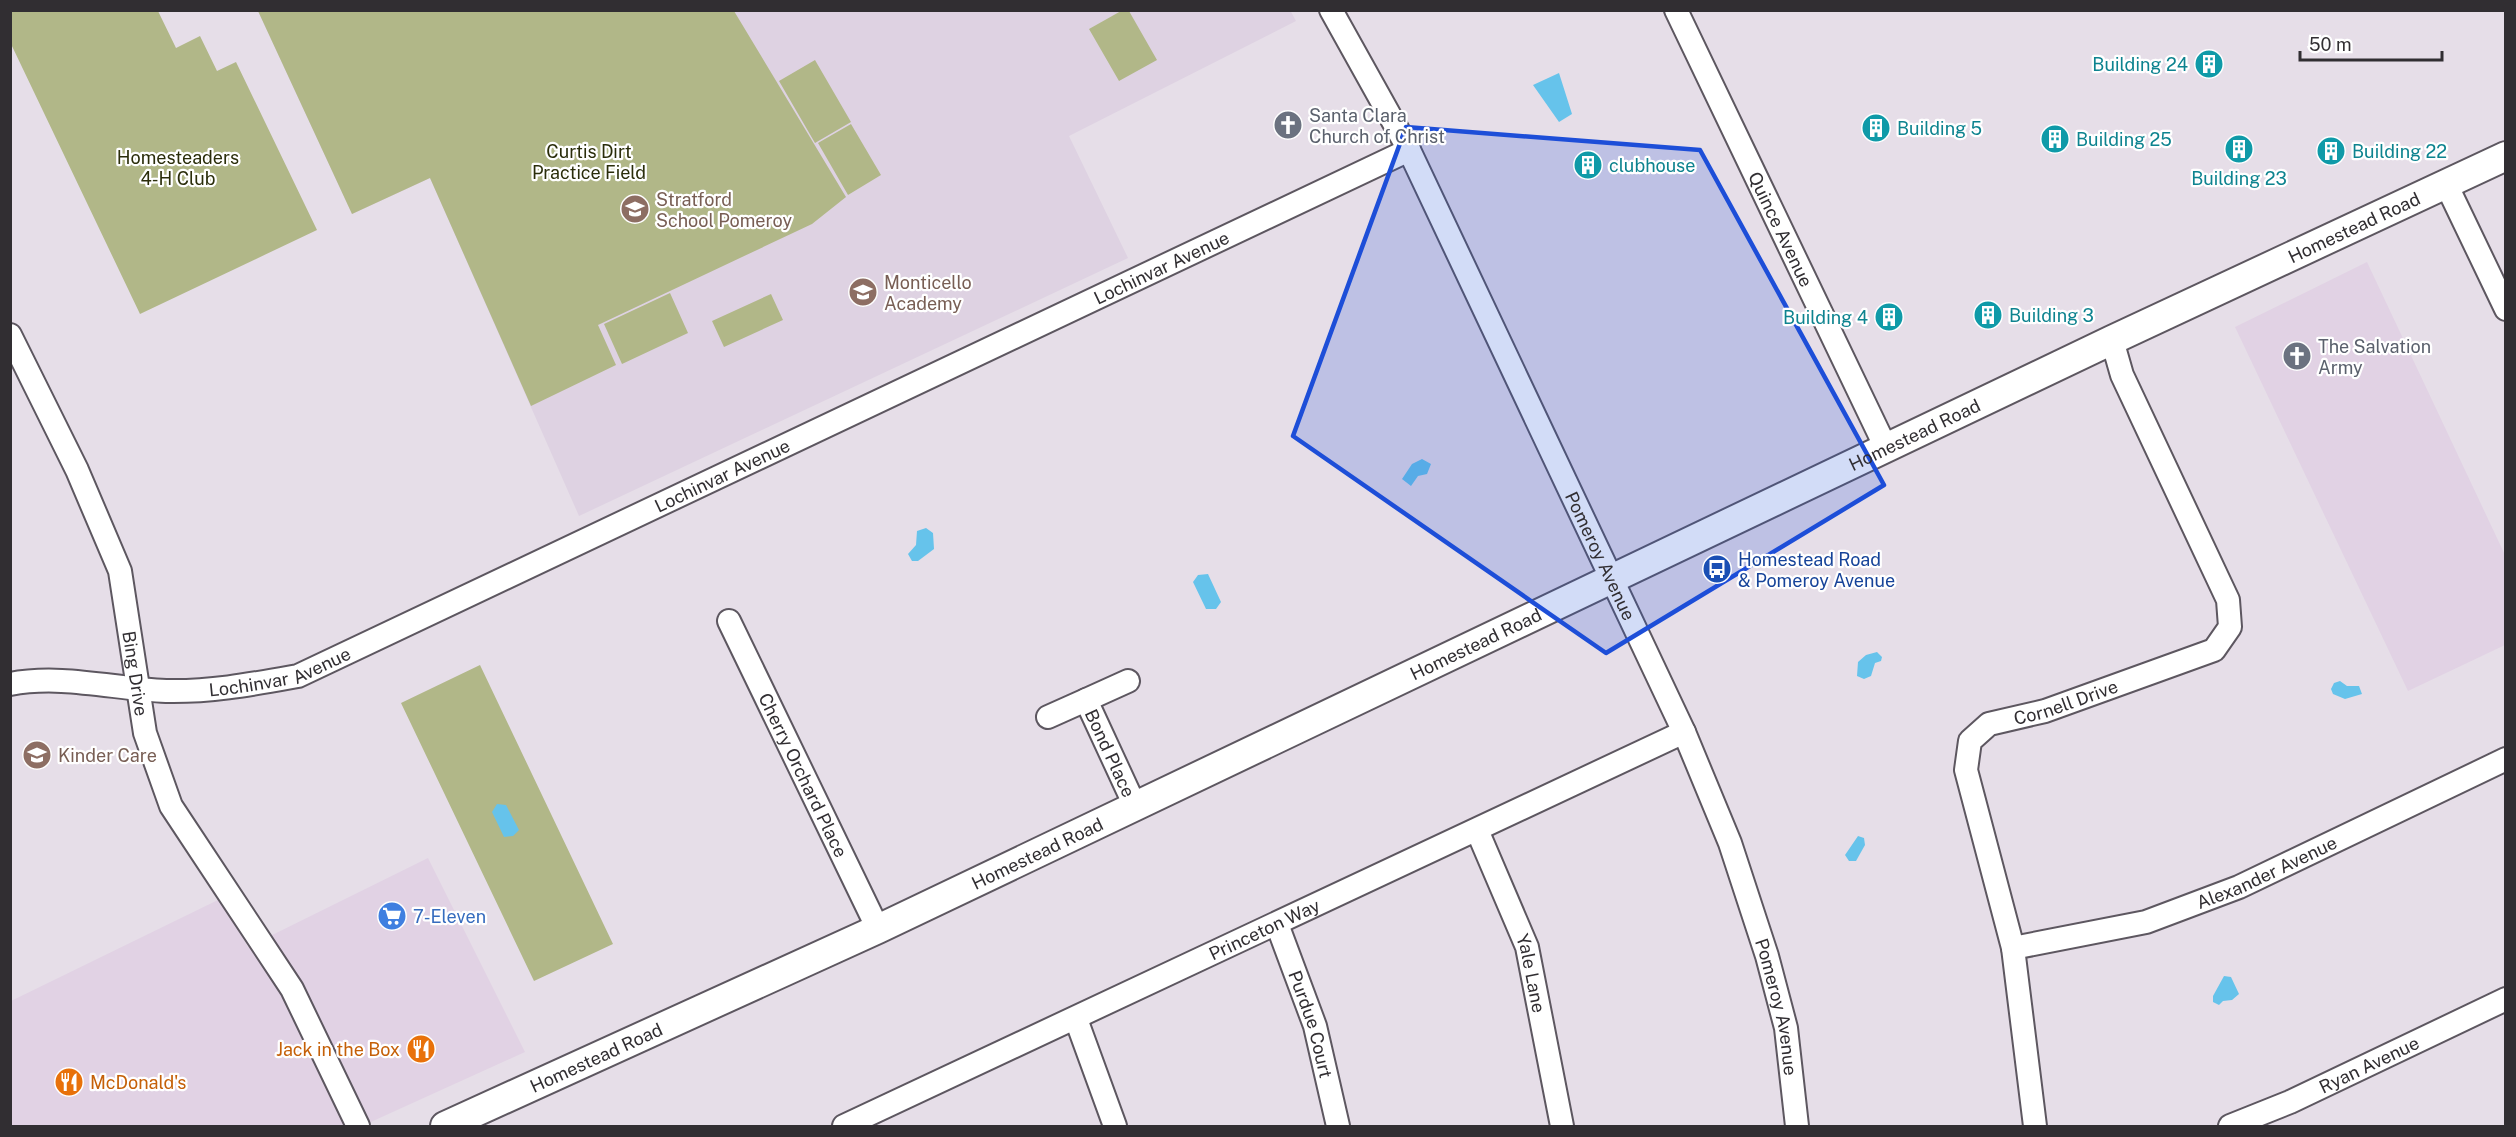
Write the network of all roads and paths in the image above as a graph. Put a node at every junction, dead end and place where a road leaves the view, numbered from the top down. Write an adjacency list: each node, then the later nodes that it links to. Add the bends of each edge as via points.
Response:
1 (1330, 10): 3 (street, Pomeroy Avenue)
2 (1676, 10): 9 (street, Quince Avenue)
3 (1409, 150): 10 (street, Pomeroy Avenue); 14 (street, Lochinvar Avenue, via 298,676 219,691)
4 (2505, 156): 5 (main road, Homestead Road)
5 (2446, 184): 6 (street); 8 (main road, Homestead Road)
6 (2505, 309)
7 (10, 335): 14 (street, Bing Drive, via 77,470 120,572)
8 (2112, 340): 9 (main road, Homestead Road); 23 (street, Cornell Drive, via 2122,375 2228,600 2230,627 2214,650 2044,711 1989,724 1970,741 1966,770)
9 (1887, 448): 10 (main road, Homestead Road)
10 (1613, 578): 17 (street, Pomeroy Avenue); 19 (main road, Homestead Road)
11 (729, 621): 22 (street, Cherry Orchard Place)
12 (1128, 681): 15 (street, Bond Place)
13 (10, 684): 14 (street, Lochinvar Avenue, via 63,681)
14 (139, 688): 27 (street, Bing Drive, via 145,733 171,806 292,989)
15 (1086, 700): 16 (street, Bond Place); 19 (street, Bond Place)
16 (1048, 717)
17 (1684, 732): 20 (street, Princeton Way); 33 (street, Pomeroy Avenue, via 1730,843 1767,956 1786,1028)
18 (2505, 759): 23 (street, Alexander Avenue, via 2239,886 2146,922)
19 (1135, 806): 22 (main road, Homestead Road)
20 (1477, 830): 21 (street, Princeton Way); 32 (street, Yale Lane, via 1527,947)
21 (1277, 924): 25 (street, Princeton Way); 31 (street, Purdue Court, via 1315,1026)
22 (878, 929): 28 (main road, Homestead Road)
23 (2013, 948): 34 (street, Cornell Drive)
24 (2505, 999): 35 (street, Ryan Avenue, via 2290,1102)
25 (1076, 1019): 26 (street, Princeton Way); 30 (street)
26 (875, 1120): 29 (street, Princeton Way)
27 (358, 1126)
28 (445, 1126)
29 (844, 1126)
30 (1115, 1126)
31 (1338, 1126)
32 (1562, 1126)
33 (1797, 1126)
34 (2035, 1126)
35 (2230, 1126)

